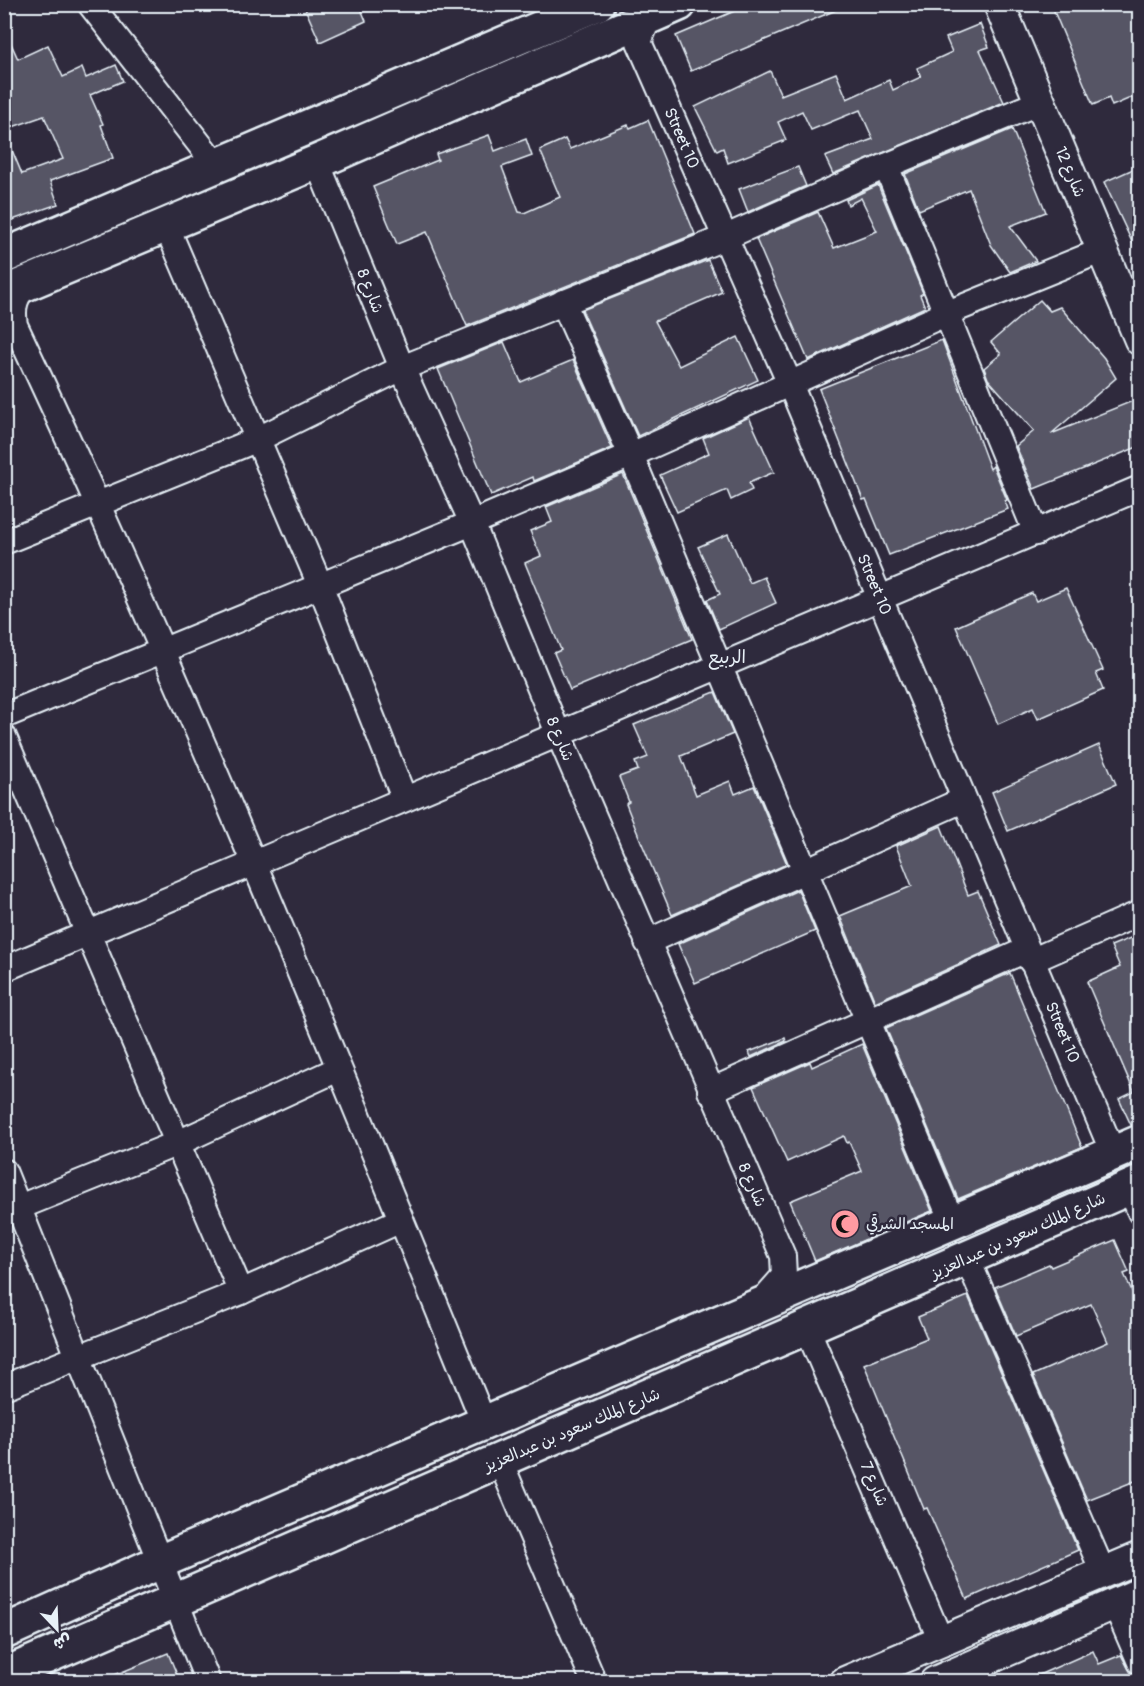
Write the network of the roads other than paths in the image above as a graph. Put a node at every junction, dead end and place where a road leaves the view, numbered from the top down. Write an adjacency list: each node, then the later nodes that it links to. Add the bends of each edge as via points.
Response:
1 (90, 4): 9 (street)
2 (597, 4): 6 (main road)
3 (679, 4): 5 (main road)
4 (999, 4): 7 (street, شارع 12)
5 (649, 17): 8 (main road); 12 (street, Street 10, via 639,42)
6 (506, 42): 8 (main road, via 438,87 322,138 314,148); 9 (main road)
7 (1040, 102): 10 (street); 13 (street, شارع 12)
8 (317, 162): 11 (main road); 19 (street, شارع 8)
9 (216, 165): 14 (main road)
10 (886, 166): 12 (street); 17 (street)
11 (166, 225): 15 (main road); 21 (street)
12 (726, 237): 16 (street); 20 (street, Street 10)
13 (1103, 250): 17 (street); 18 (street, شارع 12)
14 (8, 253)
15 (17, 288): 24 (street, via 15,325)
16 (563, 302): 19 (street); 22 (street)
17 (945, 314): 20 (street); 26 (street)
18 (1140, 340)
19 (402, 368): 21 (street); 25 (street, شارع 8)
20 (790, 384): 22 (street); 29 (street, Street 10)
21 (256, 440): 24 (street); 28 (street)
22 (632, 455): 25 (street); 31 (street)
23 (1140, 488): 26 (street)
24 (99, 503): 27 (street); 30 (street)
25 (472, 523): 28 (street); 33 (street, شارع 8)
26 (1036, 533): 29 (street)
27 (4, 542)
28 (320, 585): 30 (street); 35 (street)
29 (879, 600): 31 (street); 36 (street, Street 10)
30 (163, 649): 32 (street); 37 (street)
31 (720, 667): 33 (street); 38 (street)
32 (4, 716)
33 (558, 733): 35 (street); 41 (street, شارع 8)
34 (4, 737): 40 (street)
35 (404, 798): 37 (street)
36 (963, 800): 38 (street); 42 (street, Street 10)
37 (252, 862): 40 (street); 45 (street)
38 (805, 871): 41 (street); 44 (street)
39 (1140, 913): 42 (street)
40 (87, 934): 43 (street); 47 (street)
41 (647, 942): 46 (street, شارع 8)
42 (1028, 955): 44 (street); 48 (street, Street 10)
43 (4, 969)
44 (867, 1021): 46 (street); 53 (street)
45 (338, 1069): 47 (street); 52 (street)
46 (710, 1091): 56 (street, شارع 8, via 783,1256 784,1276)
47 (178, 1143): 51 (street); 55 (street)
48 (1126, 1148): 53 (main road)
49 (4, 1171): 51 (street)
50 (1136, 1194): 54 (main road, شارع الملك سعود بن عبدالعزيز)
51 (12, 1210): 58 (street)
52 (401, 1220): 55 (street); 60 (street)
53 (953, 1224): 56 (main road)
54 (967, 1258): 57 (main road, شارع الملك سعود بن عبدالعزيز); 64 (street)
55 (241, 1292): 58 (street)
56 (756, 1308): 60 (main road)
57 (807, 1328): 61 (main road, شارع الملك سعود بن عبدالعزيز); 68 (street, شارع 7)
58 (80, 1355): 59 (street); 63 (street)
59 (4, 1387)
60 (484, 1423): 63 (main road)
61 (500, 1461): 66 (main road, شارع الملك سعود بن عبدالعزيز); 73 (street)
62 (1140, 1557): 64 (street)
63 (162, 1561): 66 (street); 67 (main road)
64 (1103, 1572): 68 (street)
65 (1127, 1599): 69 (street); 71 (street)
66 (176, 1601): 70 (main road, شارع الملك سعود بن عبدالعزيز); 72 (street)
67 (4, 1632)
68 (942, 1641): 74 (street)
69 (1140, 1662)
70 (4, 1675)
71 (967, 1675): 75 (street)
72 (208, 1682)
73 (594, 1682)
74 (845, 1682)
75 (935, 1682)

